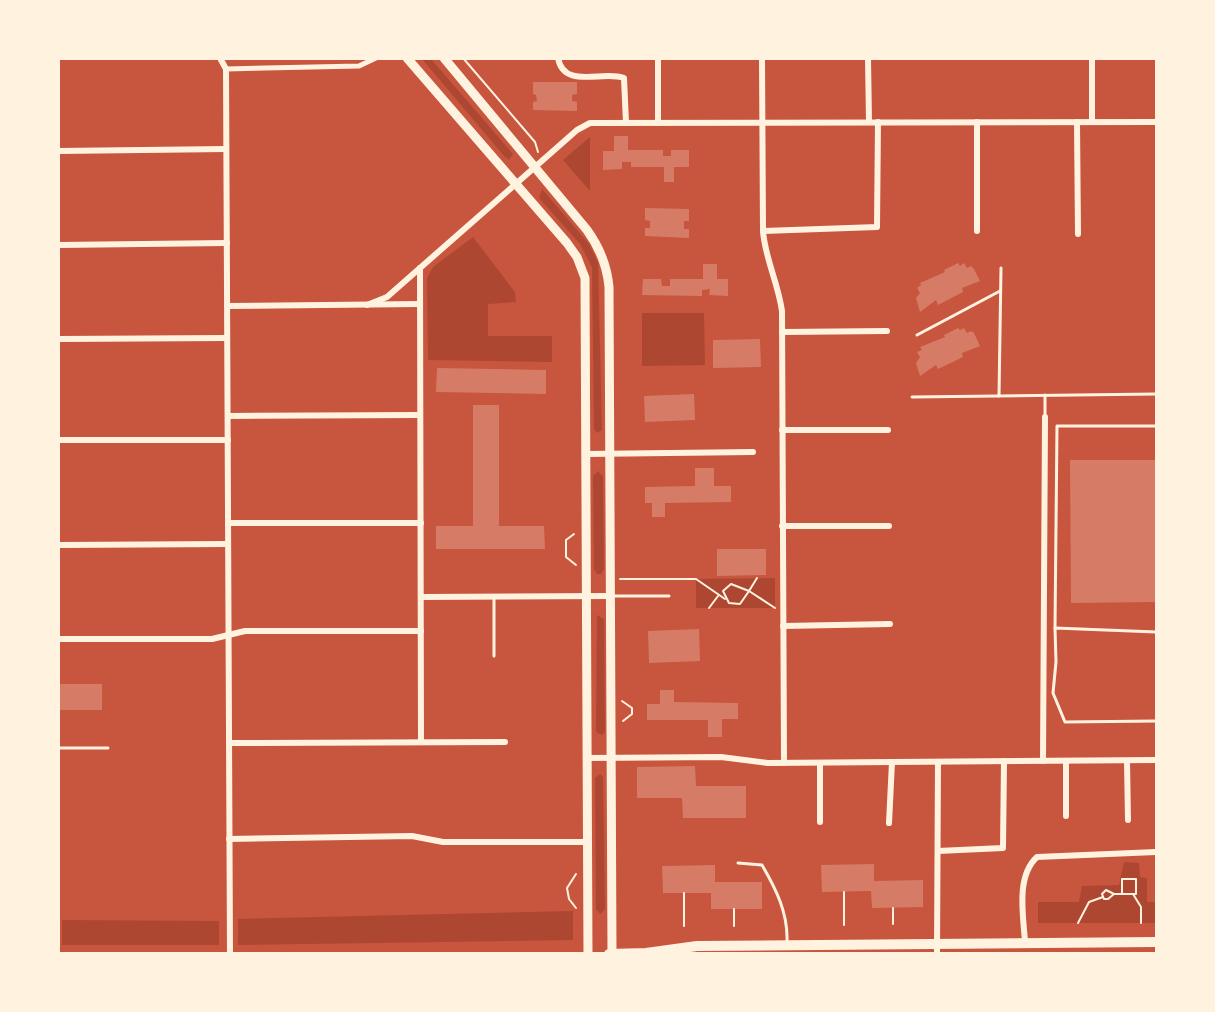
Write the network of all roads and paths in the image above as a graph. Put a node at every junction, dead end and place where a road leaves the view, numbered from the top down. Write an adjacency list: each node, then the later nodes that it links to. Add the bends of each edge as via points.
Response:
1 (220, 58): 11 (street)
2 (376, 58): 11 (street, via 359,66)
3 (406, 58): 25 (main road)
4 (444, 58): 24 (main road)
5 (463, 58): 21 (path)
6 (558, 58): 18 (street, via 561,68 571,76 624,78)
7 (658, 58): 19 (street)
8 (762, 58): 20 (street)
9 (868, 58): 12 (street)
10 (1092, 58): 16 (street)
11 (226, 69): 22 (street)
12 (868, 122): 13 (street); 20 (street)
13 (878, 122): 14 (street); 26 (street, via 877,227)
14 (977, 122): 15 (street); 27 (street)
15 (1077, 122): 16 (street); 28 (street)
16 (1092, 122): 17 (street)
17 (1156, 122)
18 (626, 123): 19 (street); 24 (street, via 585,125)
19 (658, 123): 20 (street)
20 (762, 123): 26 (street)
21 (535, 142)
22 (226, 149): 23 (street); 29 (street)
23 (58, 151)
24 (536, 167): 25 (street); 56 (main road, via 593,238 606,267)
25 (516, 185): 31 (street); 55 (main road, via 572,249 583,271)
26 (763, 231): 38 (street, via 765,250 778,286)
27 (977, 231)
28 (1078, 234)
29 (227, 243): 30 (street); 36 (street)
30 (58, 245)
31 (420, 268): 34 (street); 35 (street, via 384,300)
32 (1001, 268): 33 (lane)
33 (1000, 291): 39 (lane); 44 (lane)
34 (420, 304): 35 (street); 46 (street)
35 (367, 305): 36 (street)
36 (227, 306): 40 (street)
37 (887, 331): 38 (street)
38 (782, 332): 50 (street)
39 (917, 334)
40 (227, 338): 41 (street); 47 (street)
41 (58, 339)
42 (1156, 394): 43 (lane)
43 (1045, 395): 44 (lane); 48 (lane)
44 (999, 396): 45 (lane)
45 (912, 397)
46 (420, 415): 47 (street); 58 (street)
47 (228, 416): 53 (street)
48 (1045, 417): 95 (street)
49 (1156, 426): 78 (lane, via 1057,426)
50 (782, 430): 51 (street); 59 (street)
51 (888, 430)
52 (58, 440): 53 (street)
53 (228, 440): 57 (street)
54 (753, 452): 56 (street)
55 (586, 454): 56 (street); 68 (main road)
56 (610, 454): 64 (main road)
57 (228, 523): 58 (street); 62 (street)
58 (420, 523): 71 (street)
59 (783, 526): 60 (street); 75 (street)
60 (889, 526)
61 (58, 544): 62 (street)
62 (228, 544): 81 (street)
63 (757, 578): 66 (path)
64 (610, 579): 67 (path, via 696,579); 69 (main road)
65 (724, 589): 66 (path, via 735,584); 67 (path); 73 (path)
66 (749, 591): 73 (path, via 737,605); 75 (path)
67 (719, 595): 73 (path); 74 (path)
68 (586, 596): 69 (street); 72 (street); 90 (main road)
69 (610, 596): 70 (lane); 91 (main road)
70 (669, 596)
71 (420, 597): 72 (street); 79 (street)
72 (494, 597): 83 (lane)
73 (725, 599)
74 (710, 608)
75 (783, 613): 77 (street)
76 (890, 624): 77 (street)
77 (783, 626): 99 (street)
78 (1055, 628): 80 (lane); 84 (lane, via 1053,693 1065,722)
79 (421, 631): 81 (street, via 245,631); 85 (street)
80 (1156, 632)
81 (228, 635): 82 (street, via 212,639); 87 (street)
82 (58, 639)
83 (494, 656)
84 (1156, 721)
85 (421, 742): 86 (street); 87 (street)
86 (505, 742)
87 (229, 743): 105 (street)
88 (58, 748): 89 (lane)
89 (108, 748)
90 (587, 758): 91 (street); 106 (main road)
91 (611, 758): 99 (street, via 721,757); 129 (main road)
92 (1127, 760): 93 (street); 96 (street); 102 (street)
93 (1156, 760)
94 (1004, 761): 95 (street); 98 (street); 107 (street, via 1003,848)
95 (1042, 761): 96 (street)
96 (1066, 761): 101 (street)
97 (892, 762): 98 (street); 100 (street); 104 (street)
98 (938, 762): 107 (street)
99 (784, 763): 100 (street)
100 (820, 763): 103 (street)
101 (1066, 816)
102 (1128, 820)
103 (820, 822)
104 (889, 823)
105 (229, 839): 106 (street, via 412,836 443,842); 130 (street)
106 (588, 842): 131 (main road)
107 (938, 851): 127 (street)
108 (1156, 852): 124 (street, via 1037,857 1028,865 1023,884)
109 (738, 863): 126 (lane, via 762,865 782,905 788,926)
110 (844, 892): 121 (path)
111 (684, 893): 122 (path)
112 (1114, 894): 113 (path); 115 (path, via 1108,899); 115 (path, via 1106,890)
113 (1122, 894): 114 (path); 114 (path, via 1122,879 1136,879)
114 (1133, 894): 119 (path, via 1141,907)
115 (1102, 897): 118 (path, via 1089,902)
116 (893, 908): 120 (path)
117 (734, 909): 123 (path)
118 (1078, 923)
119 (1141, 923)
120 (893, 924)
121 (844, 925)
122 (684, 926)
123 (734, 926)
124 (1024, 941): 125 (main road); 127 (main road)
125 (1156, 942)
126 (787, 946): 127 (main road); 128 (main road)
127 (937, 948)
128 (697, 950): 129 (main road)
129 (610, 953)
130 (230, 954)
131 (588, 954)

